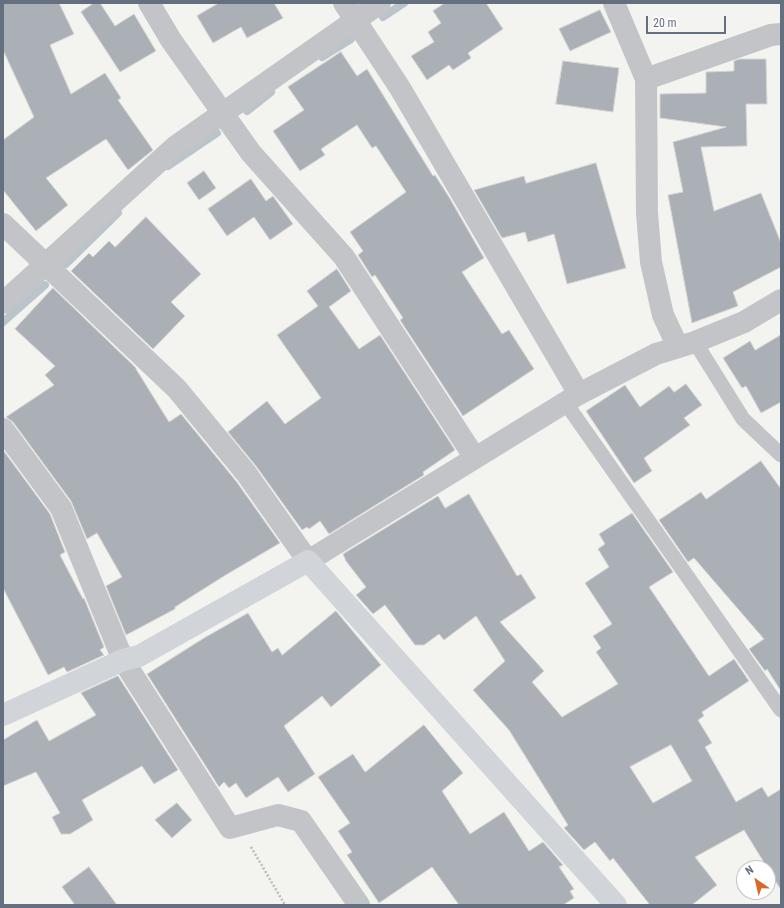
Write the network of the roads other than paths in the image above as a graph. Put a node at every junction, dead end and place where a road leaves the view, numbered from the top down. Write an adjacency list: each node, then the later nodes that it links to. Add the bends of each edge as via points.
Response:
1 (150, 3): 7 (street, via 171,40)
2 (380, 3): 4 (street)
3 (614, 3): 6 (street)
4 (350, 12): 7 (street); 13 (street, via 400,88)
5 (781, 34): 6 (street, via 771,35)
6 (646, 78): 12 (street, via 647,213 651,262 663,315)
7 (223, 112): 9 (street, via 176,146); 16 (street, via 251,153 344,257)
8 (3, 224): 9 (street)
9 (44, 264): 11 (street); 17 (street, via 177,389 246,474)
10 (781, 300): 12 (street, via 744,322)
11 (3, 303)
12 (687, 344): 13 (street, via 656,354); 15 (lane, via 743,419)
13 (572, 398): 16 (street); 19 (lane)
14 (3, 429): 18 (street, via 61,508)
15 (781, 455)
16 (475, 458): 17 (street)
17 (308, 561): 18 (street, via 138,656); 22 (street)
18 (123, 660): 20 (street); 21 (street, via 230,828 278,815 301,821)
19 (781, 710)
20 (3, 715)
21 (359, 905)
22 (616, 905)

